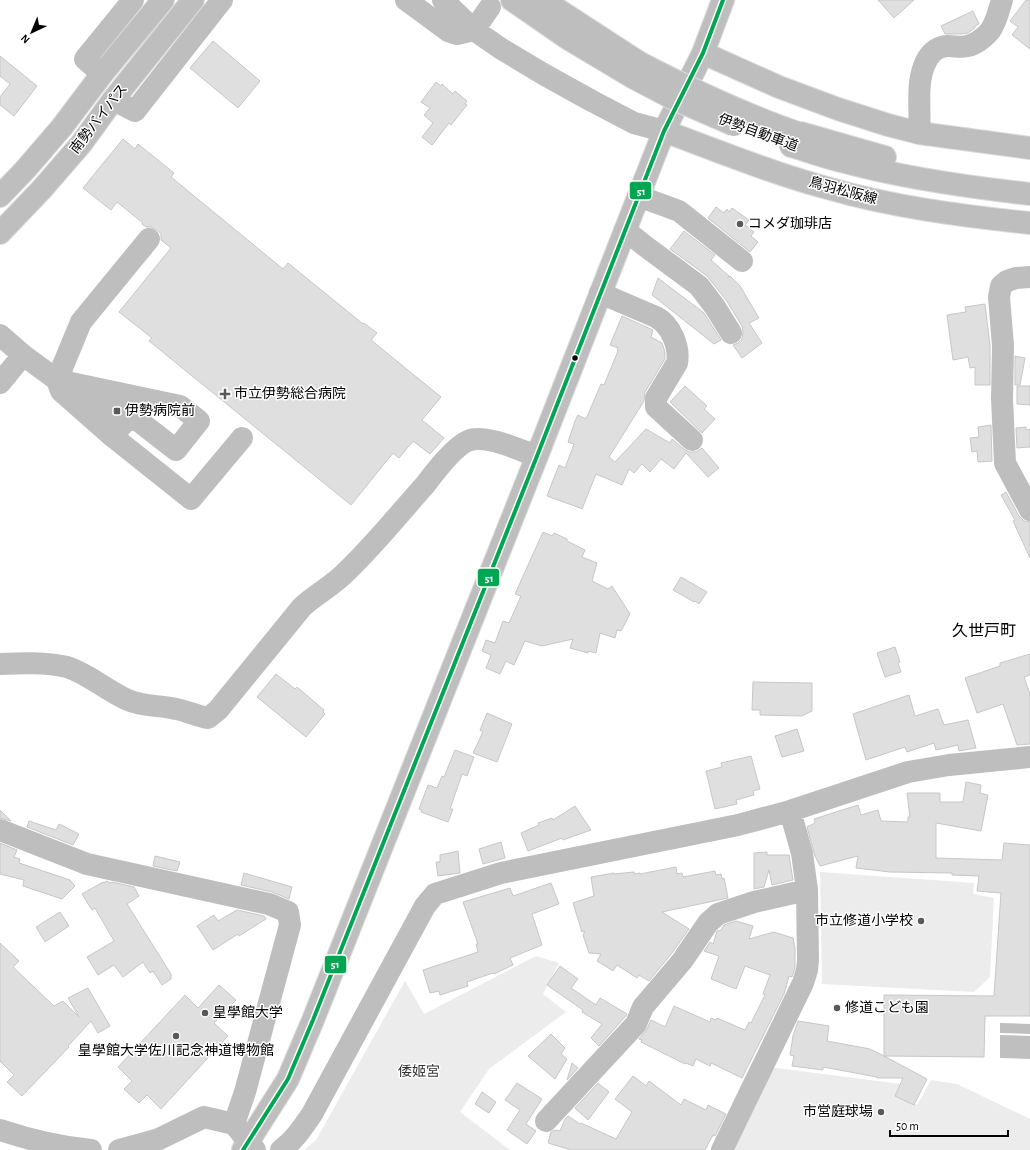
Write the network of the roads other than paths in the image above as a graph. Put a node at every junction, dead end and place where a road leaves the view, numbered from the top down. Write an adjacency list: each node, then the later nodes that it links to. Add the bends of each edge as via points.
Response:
1 (133, 0): 15 (main road, via 85,59)
2 (163, 0): 15 (main road, 南勢バイパス)
3 (193, 0): 16 (main road, 南勢バイパス)
4 (222, 0): 16 (main road, via 135,111)
5 (406, 0): 12 (main road, via 448,31 457,34)
6 (443, 0): 12 (main road, 鳥羽松阪線)
7 (512, 0): 14 (main road, 伊勢自動車道, via 567,38)
8 (543, 0): 14 (main road, 伊勢自動車道)
9 (723, 0): 13 (main road)
10 (1002, 0): 18 (main road, via 990,31 980,39 967,46 937,49 926,60 921,82)
11 (490, 7): 12 (main road)
12 (474, 30): 17 (main road, 鳥羽松阪線, via 513,56 592,101 634,123)
13 (703, 53): 17 (main road); 18 (main road, via 779,87 838,109)
14 (637, 70): 21 (main road, 伊勢自動車道, bridge, via 756,118 795,139 953,170)
15 (102, 74): 23 (main road, 南勢バイパス, via 62,127)
16 (113, 100): 27 (main road, 南勢バイパス, via 81,144)
17 (664, 131): 24 (main road); 25 (main road, 鳥羽松阪線, via 764,168 834,190 943,212)
18 (919, 133): 19 (main road)
19 (1030, 148)
20 (1030, 180): 21 (main road, 伊勢自動車道)
21 (1006, 185): 22 (main road, 伊勢自動車道)
22 (1030, 194)
23 (0, 196)
24 (638, 196): 26 (main road); 29 (main road, via 679,211)
25 (1030, 223)
26 (625, 230): 31 (main road); 32 (main road, via 699,286 716,307)
27 (0, 233)
28 (149, 239): 35 (main road, via 81,322)
29 (742, 262)
30 (1030, 277): 43 (main road, via 1007,281 1001,286 999,297 1006,463)
31 (600, 293): 41 (main road, via 663,320 667,326 676,345 678,358 656,398 656,407); 42 (main road)
32 (730, 333)
33 (0, 336): 34 (main road)
34 (23, 355): 35 (main road); 36 (main road)
35 (57, 380): 37 (main road, via 61,392); 38 (main road, via 180,406 199,421 176,450)
36 (0, 383)
37 (77, 404): 38 (main road); 39 (main road)
38 (131, 414): 39 (main road)
39 (112, 436): 40 (main road, via 191,499)
40 (242, 438)
41 (692, 440)
42 (537, 456): 44 (main road, via 486,439 468,440 461,445 347,572 302,607 218,710 208,718 177,709 130,701 78,671 66,667 35,663); 52 (main road, via 313,1020 288,1079)
43 (1030, 510)
44 (0, 664)
45 (1030, 757): 46 (main road, via 908,772)
46 (790, 811): 48 (main road, via 802,853); 55 (main road, via 738,825 501,873 435,894 425,906 312,1114)
47 (0, 830): 50 (main road, via 87,864 269,904 288,912 290,925)
48 (807, 890): 49 (main road, via 754,902 718,914 708,923 682,961 643,1007 636,1024); 56 (main road, via 808,970)
49 (546, 1121)
50 (234, 1124): 52 (main road); 54 (main road, via 204,1117 159,1139)
51 (0, 1130): 53 (main road, via 62,1147)
52 (249, 1148)
53 (91, 1150)
54 (119, 1150)
55 (281, 1150)
56 (722, 1150)

